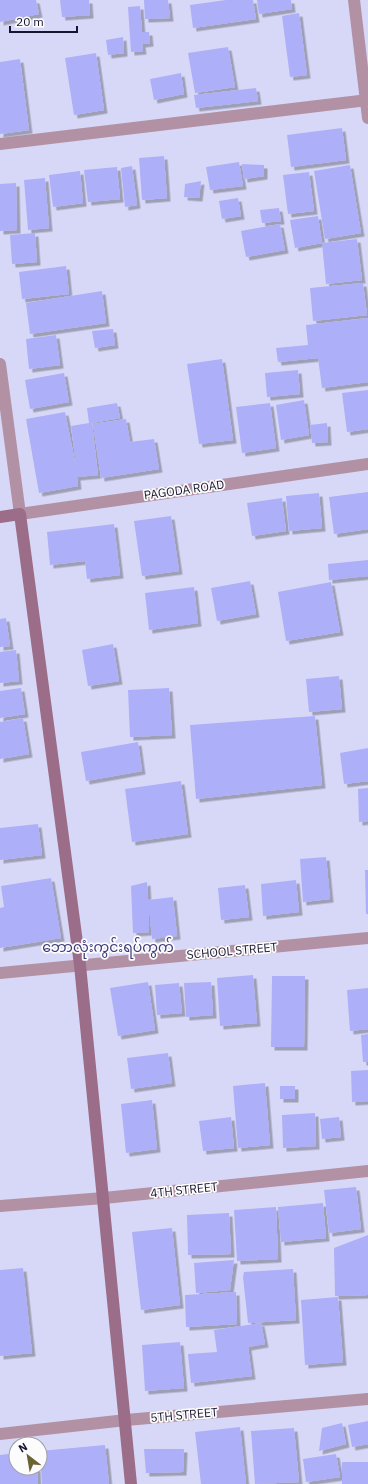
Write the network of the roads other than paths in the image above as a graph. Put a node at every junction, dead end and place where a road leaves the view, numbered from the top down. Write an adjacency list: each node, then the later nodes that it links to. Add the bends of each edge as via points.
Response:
1 (354, 0): 2 (street)
2 (367, 100): 3 (street); 4 (street)
3 (368, 118)
4 (0, 144)
5 (0, 364): 7 (street)
6 (368, 464): 7 (street, PAGODA ROAD)
7 (20, 514): 8 (main road, PAGODA ROAD); 10 (main road)
8 (0, 517)
9 (368, 938): 10 (street, SCHOOL STREET)
10 (80, 965): 11 (street, SCHOOL STREET); 13 (main road)
11 (0, 973)
12 (368, 1171): 13 (street, 4TH STREET)
13 (104, 1198): 14 (street, 4TH STREET); 16 (main road)
14 (0, 1206)
15 (368, 1399): 16 (street, 5TH STREET)
16 (126, 1420): 17 (street, 5TH STREET); 18 (main road)
17 (0, 1434)
18 (132, 1484)

